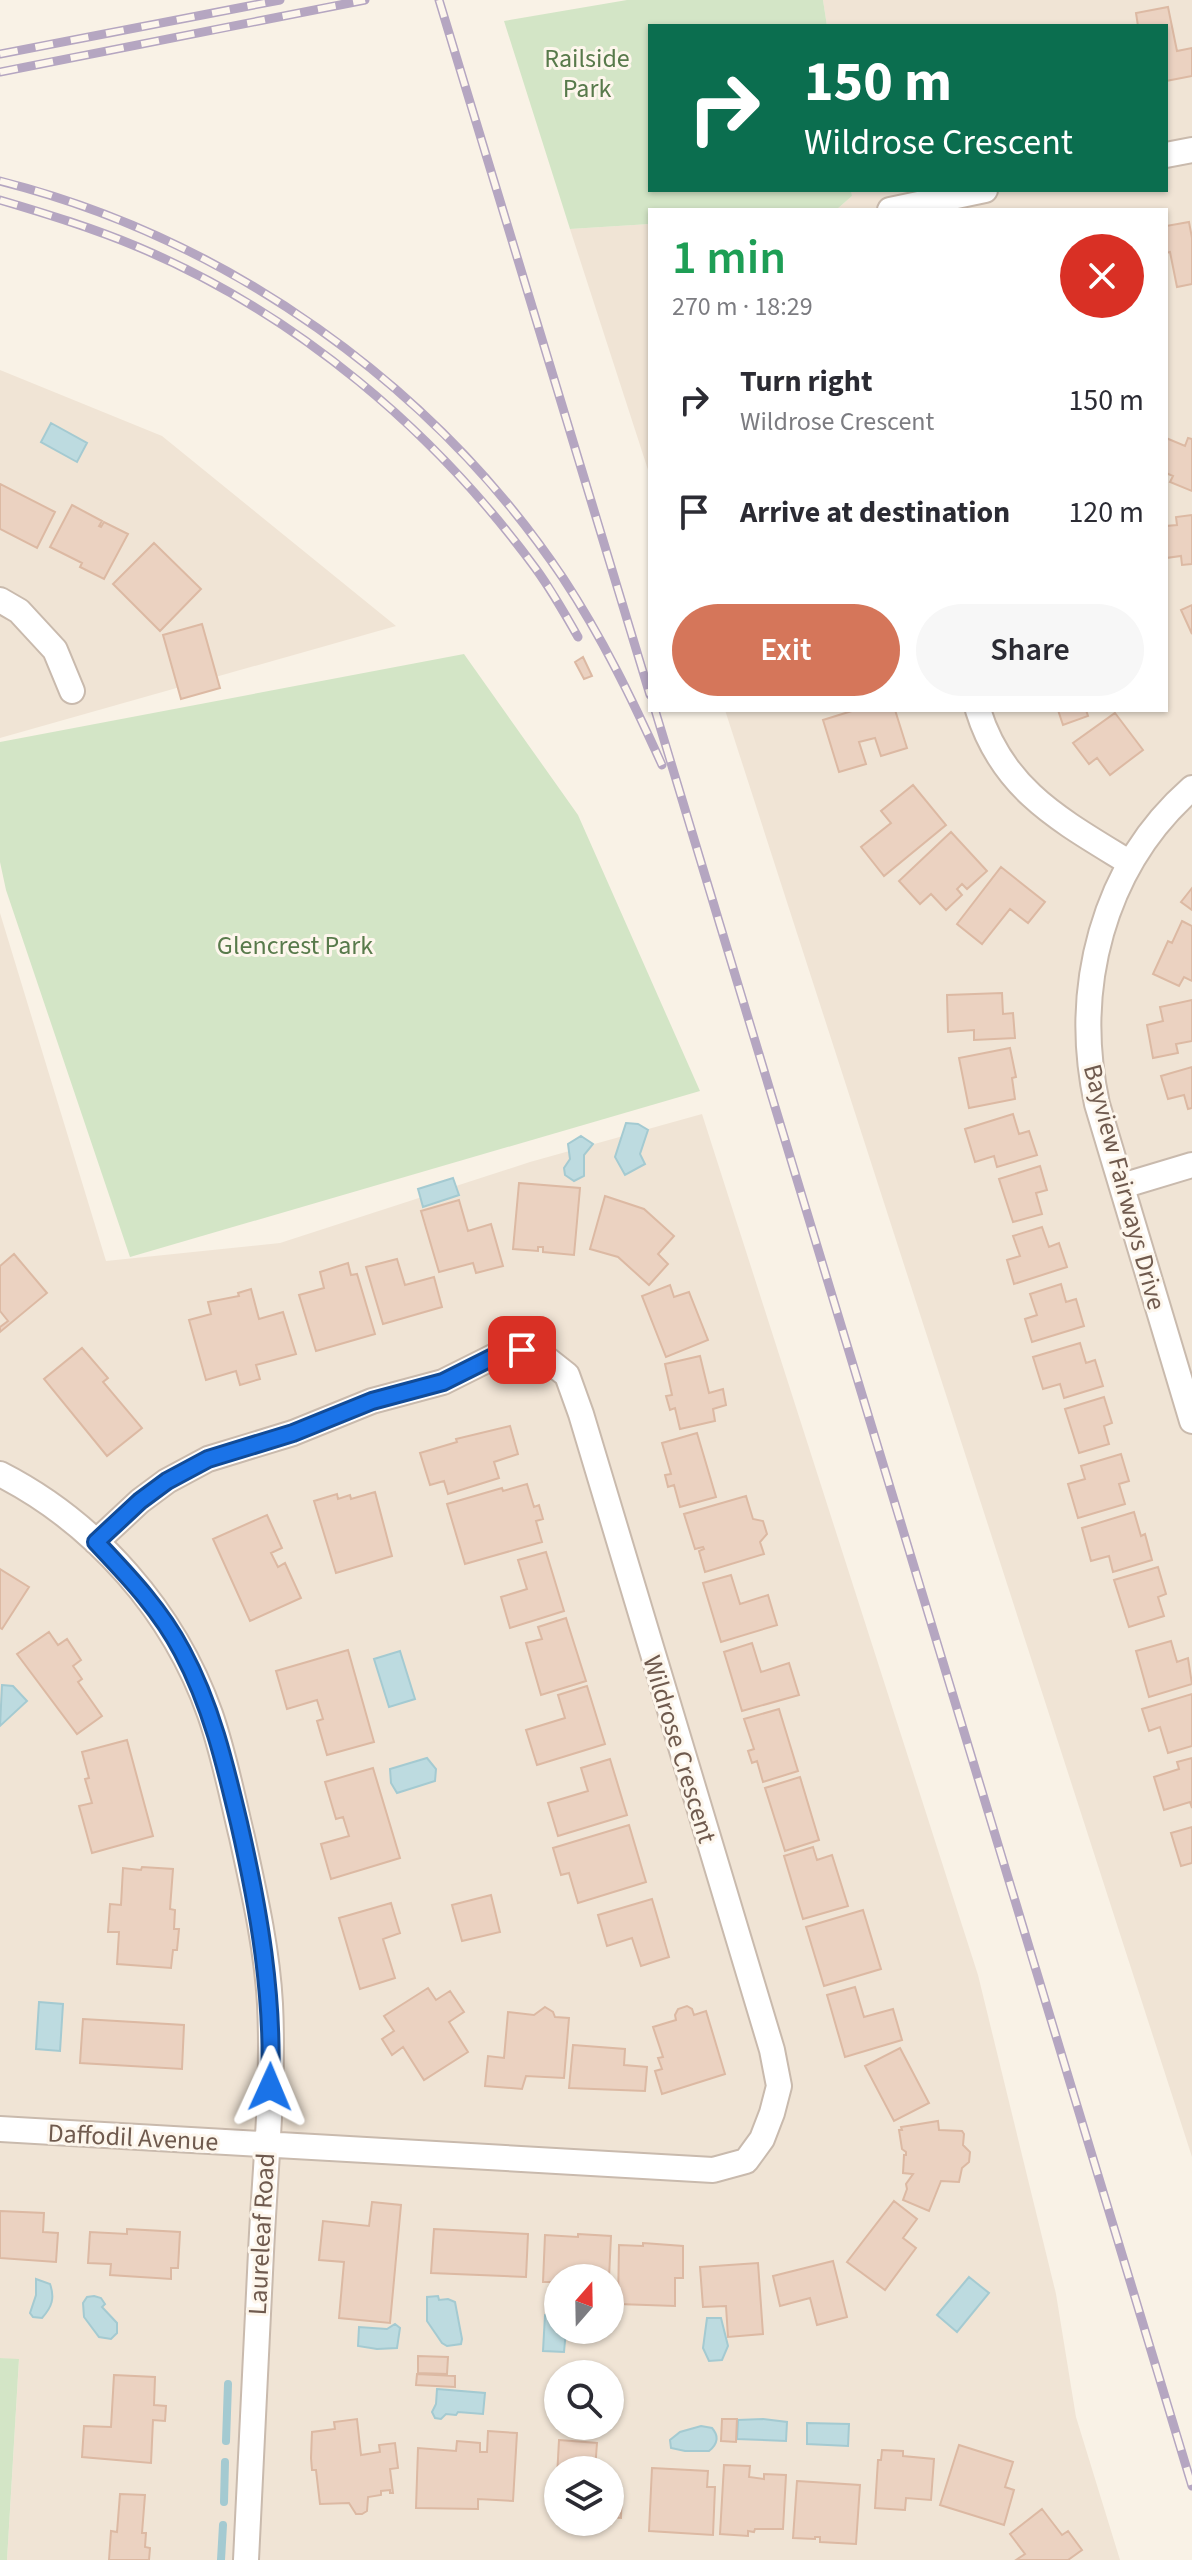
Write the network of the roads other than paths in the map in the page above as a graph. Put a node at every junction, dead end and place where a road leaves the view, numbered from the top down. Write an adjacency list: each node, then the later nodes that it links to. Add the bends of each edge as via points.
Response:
1 (1192, 150): 2 (street)
2 (1168, 155)
3 (976, 192): 4 (street)
4 (900, 208)
5 (0, 600): 6 (street, via 19,611 55,650)
6 (72, 691)
7 (979, 712): 9 (street, via 1000,760 1027,793)
8 (1192, 788): 9 (street, Bayview Fairways Drive, via 1152,830)
9 (1130, 863): 11 (street, Bayview Fairways Drive, via 1101,929 1087,1022 1091,1076)
10 (1192, 1165): 11 (street)
11 (1122, 1186): 12 (street, Bayview Fairways Drive)
12 (1192, 1421)
13 (0, 1474): 14 (street, Laureleaf Road, via 41,1497)
14 (96, 1542): 16 (street, Laureleaf Road, via 149,1601 182,1650 224,1758 267,1973 271,2062); 16 (street, Wildrose Crescent, via 140,1501 208,1459 372,1401 443,1382 495,1356 522,1350 567,1375 779,2086 762,2139 746,2161 713,2170)
15 (0, 2129): 16 (street, Daffodil Avenue)
16 (266, 2144): 17 (street, Laureleaf Road)
17 (246, 2560)

